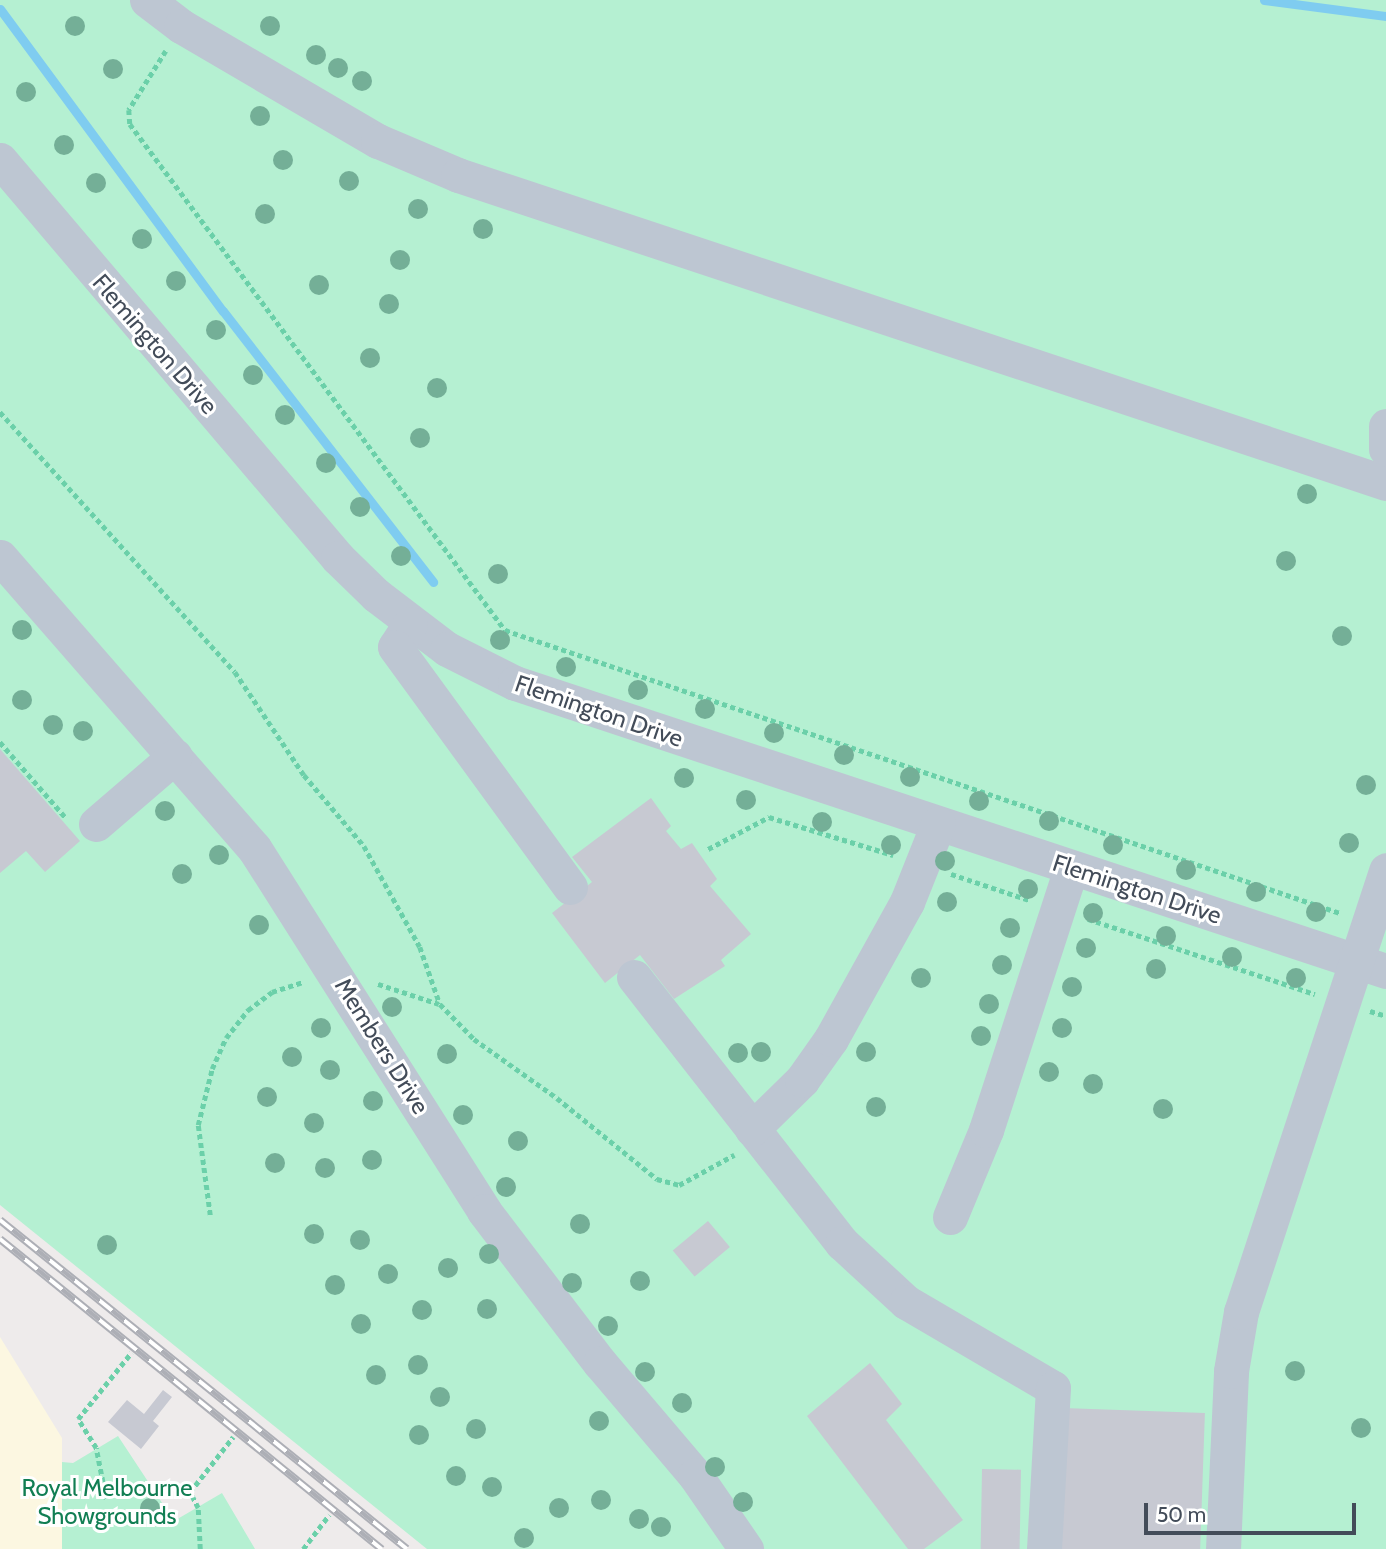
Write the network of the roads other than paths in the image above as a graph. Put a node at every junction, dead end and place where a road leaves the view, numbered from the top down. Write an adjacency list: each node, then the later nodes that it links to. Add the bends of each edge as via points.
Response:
1 (147, 0): 5 (lane, via 181,26 378,141 458,176)
2 (0, 160): 7 (lane, Flemington Drive, via 338,558)
3 (1386, 426): 4 (lane)
4 (1386, 449)
5 (1386, 483)
6 (0, 557): 8 (lane, Members Drive)
7 (410, 624): 10 (lane, Flemington Drive, via 447,649 515,683); 13 (lane, via 395,647)
8 (175, 756): 9 (lane); 18 (lane, Members Drive, via 254,848 484,1211 584,1344 695,1475)
9 (84, 824)
10 (938, 824): 11 (lane, Flemington Drive); 16 (lane, via 897,921 831,1039)
11 (1071, 868): 14 (lane, Flemington Drive); 17 (lane, via 986,1130)
12 (1386, 870): 14 (lane, via 1368,922)
13 (570, 887)
14 (1372, 966): 20 (lane, via 1241,1312 1231,1371)
15 (634, 977): 16 (lane)
16 (757, 1135): 19 (lane, via 842,1243 906,1302 1053,1388)
17 (950, 1217)
18 (746, 1549)
19 (1044, 1549)
20 (1223, 1549)

